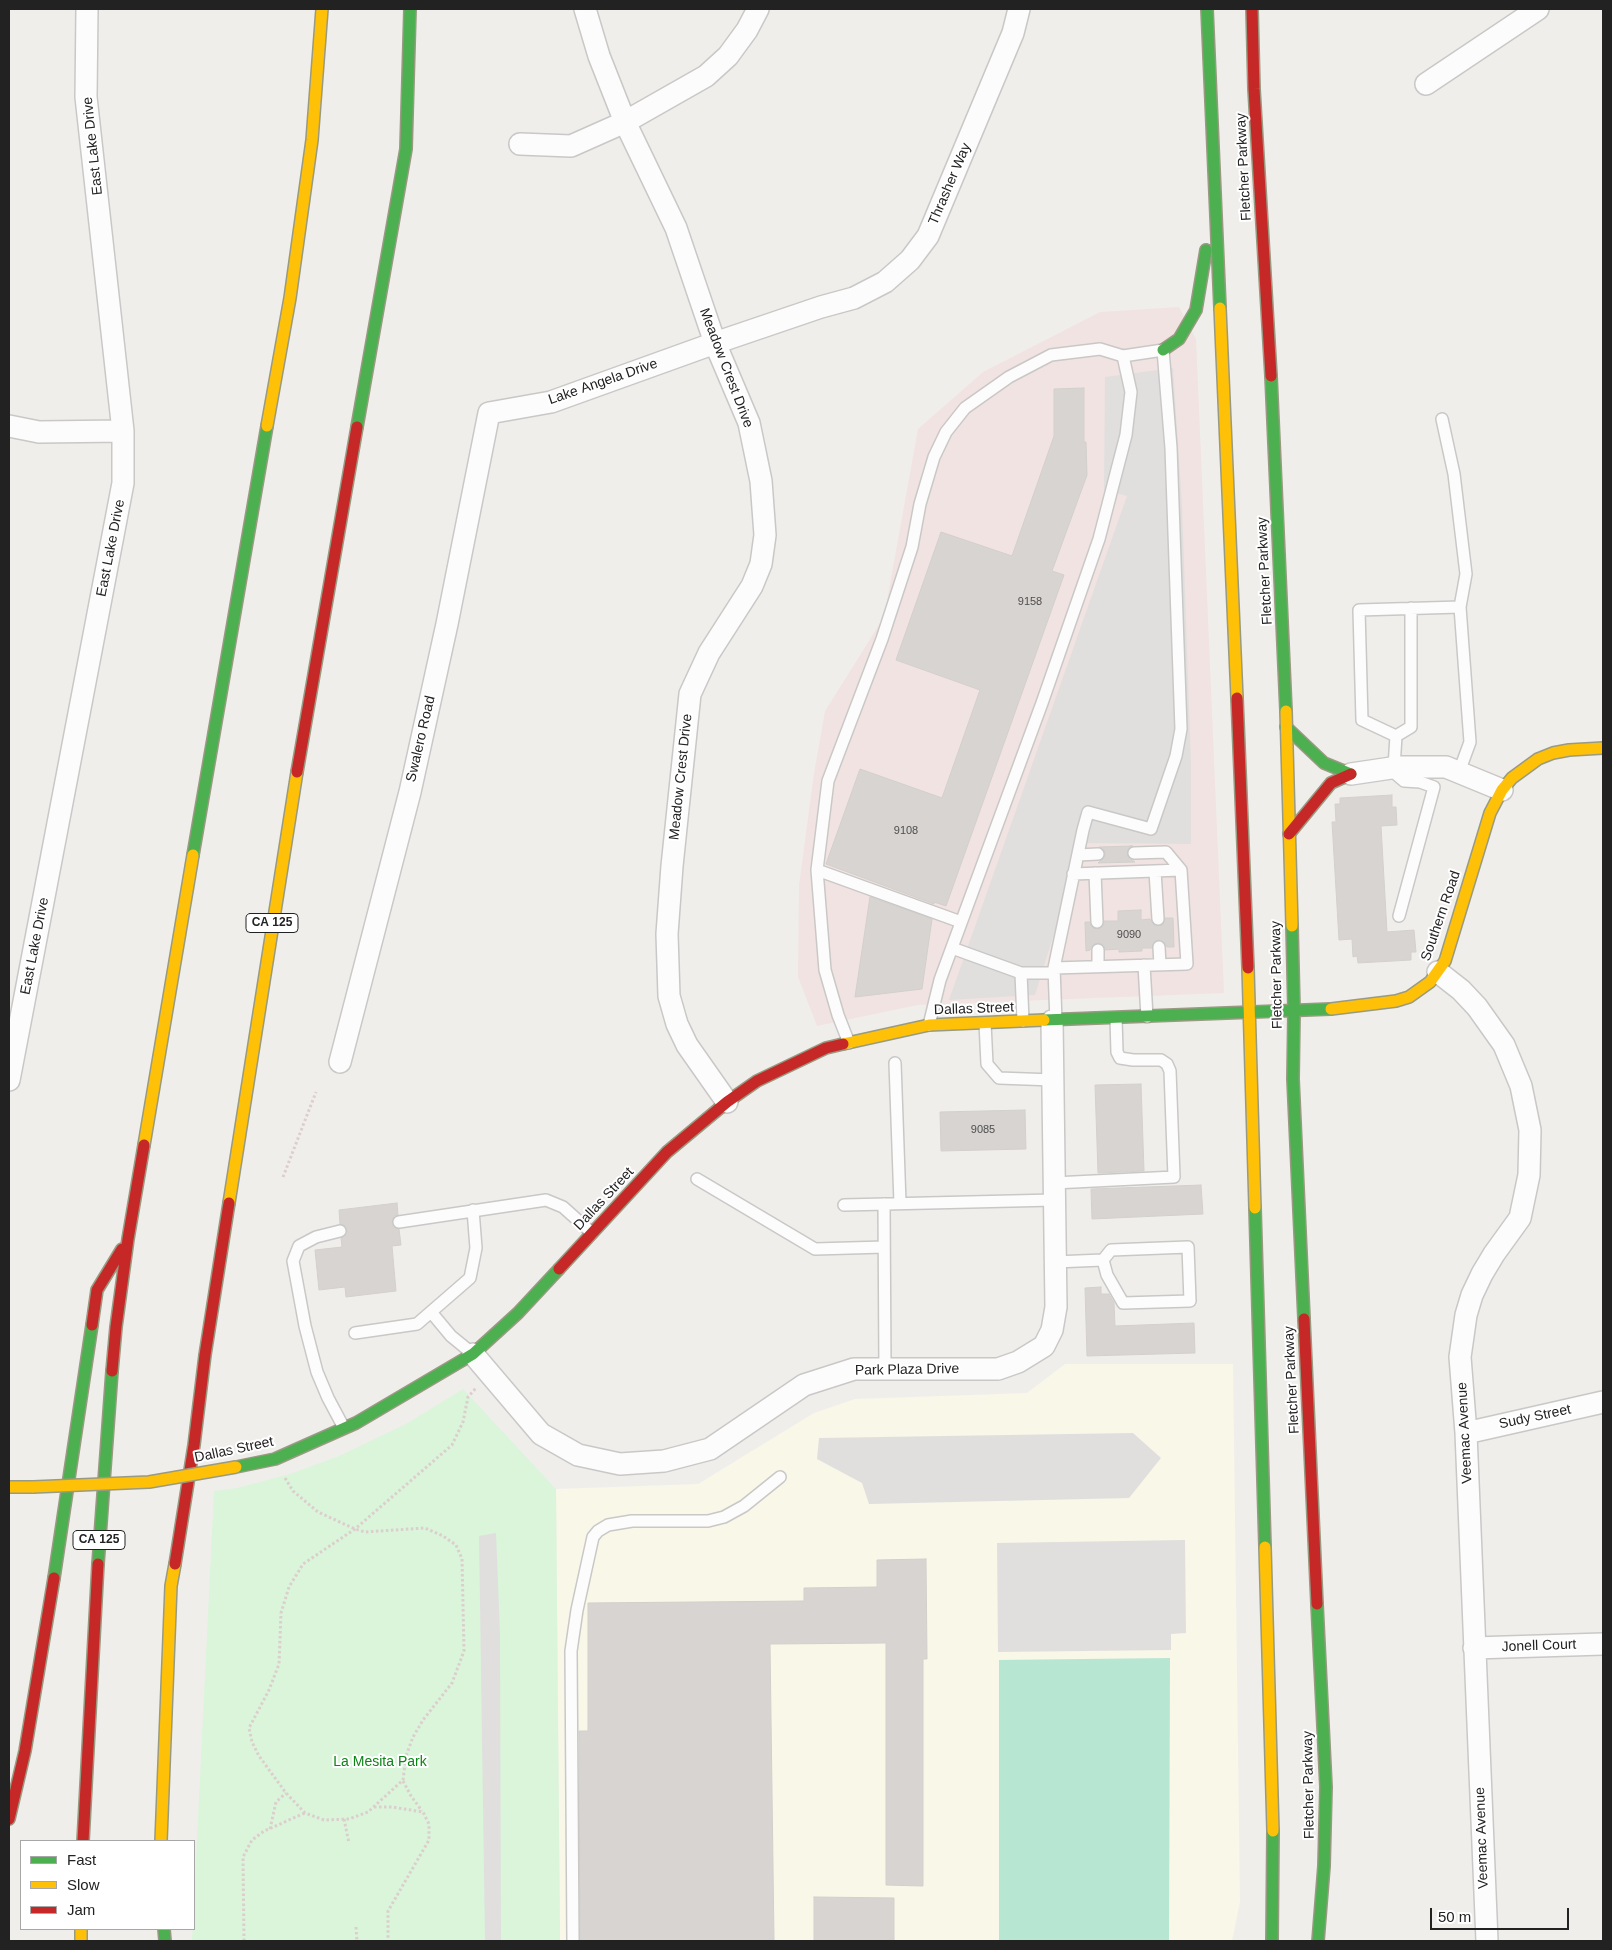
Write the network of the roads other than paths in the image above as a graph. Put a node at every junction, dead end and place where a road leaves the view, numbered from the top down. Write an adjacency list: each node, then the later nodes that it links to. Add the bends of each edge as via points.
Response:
1 (87, 9): 20 (street, East Lake Drive, via 86,97)
2 (322, 9): 75 (main road, CA 125, via 312,140 290,298 246,535)
3 (410, 9): 92 (main road, CA 125, via 406,149 290,811 171,1586)
4 (586, 9): 11 (street, Meadow Crest Drive, via 599,56)
5 (758, 9): 11 (street, via 748,30 728,56 706,76)
6 (1019, 9): 14 (street, Thrasher Way, via 1013,33 928,236 910,260 885,282 854,298)
7 (1207, 9): 13 (main road, Fletcher Parkway)
8 (1252, 9): 23 (main road, Fletcher Parkway)
9 (1538, 9): 10 (street)
10 (1426, 84)
11 (625, 122): 12 (street, via 571,146); 14 (street, Meadow Crest Drive, via 676,228)
12 (520, 144)
13 (1215, 207): 15 (main road, via 1196,310 1179,339); 53 (main road, Fletcher Parkway)
14 (715, 343): 17 (street, Lake Angela Drive, via 551,402); 65 (street, Meadow Crest Drive, via 749,423 761,481 764,550 752,586 709,653 690,694 672,866 668,978 677,1024 687,1045)
15 (1163, 350): 16 (lane); 33 (lane, via 1171,448 1182,729 1151,829 1088,812)
16 (1123, 356): 34 (lane, via 1100,349 1051,355 1009,377 965,408 946,432 931,466 912,547 882,639 828,781); 41 (lane, via 1131,392 1126,435 1099,539)
17 (489, 413): 61 (street, Swalero Road, via 410,792)
18 (1442, 419): 21 (lane, via 1454,474 1466,574)
19 (9, 426): 20 (street, via 39,432)
20 (123, 431): 63 (street, East Lake Drive, via 123,483)
21 (1460, 607): 22 (lane); 27 (lane, via 1470,742)
22 (1411, 608): 24 (lane, via 1411,727); 24 (lane, via 1359,610 1362,720)
23 (1286, 727): 28 (main road, via 1324,763); 30 (main road, Fletcher Parkway)
24 (1396, 736): 26 (lane)
25 (1603, 748): 29 (main road, Southern Road, via 1569,750 1538,759 1512,778)
26 (1394, 767): 27 (street, via 1446,767); 28 (street); 39 (lane, via 1404,781 1434,787)
27 (1459, 772): 29 (street)
28 (1351, 774): 30 (main road, via 1331,783)
29 (1502, 790): 50 (main road, Southern Road, via 1490,813 1449,948)
30 (1289, 834): 52 (main road, Fletcher Parkway)
31 (1134, 853): 35 (lane, via 1166,852)
32 (1098, 854): 33 (lane)
33 (1078, 855): 38 (lane)
34 (817, 870): 41 (lane); 60 (lane, via 825,970)
35 (1182, 870): 36 (lane); 47 (lane, via 1187,964)
36 (1155, 871): 37 (lane); 40 (lane)
37 (1095, 873): 38 (lane); 42 (lane)
38 (1074, 874): 49 (lane)
39 (1399, 916)
40 (1158, 919)
41 (961, 922): 44 (lane)
42 (1097, 922)
43 (1159, 947): 47 (lane)
44 (952, 948): 51 (lane); 59 (lane)
45 (1098, 950): 48 (lane)
46 (1144, 965): 47 (lane); 48 (lane); 54 (lane)
47 (1160, 965)
48 (1098, 966): 49 (lane)
49 (1054, 970): 51 (lane); 56 (lane)
50 (1438, 972): 52 (main road, Southern Road, via 1420,990 1396,1001); 85 (street, Veemac Avenue, via 1477,1007 1504,1045 1522,1086 1530,1130 1529,1175 1520,1218 1482,1274 1466,1315 1460,1357)
51 (1021, 973): 57 (lane)
52 (1294, 1011): 53 (main road, Southern Road); 95 (main road, Fletcher Parkway, via 1293,1079 1326,1787)
53 (1250, 1013): 54 (main road, Dallas Street); 94 (main road, Fletcher Parkway, via 1273,1845)
54 (1147, 1017): 55 (main road, Dallas Street)
55 (1116, 1018): 56 (main road, Dallas Street); 67 (lane, via 1116,1044 1120,1058 1162,1060 1170,1071 1174,1177)
56 (1054, 1021): 57 (main road, Dallas Street); 64 (street, Park Plaza Drive)
57 (1023, 1022): 58 (main road, Dallas Street)
58 (985, 1023): 59 (main road, Dallas Street); 64 (lane, via 988,1064 999,1078)
59 (929, 1025): 60 (main road, Dallas Street)
60 (849, 1043): 65 (main road, Dallas Street, via 826,1048 757,1081)
61 (340, 1062)
62 (895, 1063): 69 (lane)
63 (9, 1080)
64 (1053, 1080): 67 (street, Park Plaza Drive)
65 (727, 1102): 74 (main road, Dallas Street, via 668,1152)
66 (697, 1179): 76 (lane, via 815,1249)
67 (1054, 1192): 69 (lane); 78 (street, Park Plaza Drive)
68 (884, 1204): 69 (lane); 70 (lane); 76 (lane)
69 (900, 1204)
70 (844, 1205)
71 (473, 1210): 72 (lane); 74 (lane, via 546,1200 563,1207); 79 (lane, via 476,1248 470,1278)
72 (399, 1222)
73 (340, 1231): 84 (lane, via 316,1237 300,1246 294,1261 317,1372)
74 (592, 1233): 81 (main road, Dallas Street, via 518,1313)
75 (128, 1239): 90 (main road, via 97,1290 61,1538 25,1751); 91 (main road, CA 125, via 116,1327 100,1514)
76 (884, 1247): 82 (lane)
77 (1103, 1260): 77 (lane, via 1111,1250 1188,1246 1190,1301 1122,1303); 78 (lane)
78 (1055, 1262): 82 (street, Park Plaza Drive, via 1056,1307 1052,1330 1044,1346 1018,1362 998,1369)
79 (431, 1312): 80 (lane, via 417,1324); 81 (lane, via 451,1336)
80 (354, 1333)
81 (473, 1354): 82 (street, Park Plaza Drive, via 541,1434 578,1455 620,1464 664,1461 710,1450 804,1386 854,1369); 84 (main road, Dallas Street)
82 (885, 1369)
83 (1603, 1402): 85 (street, Sudy Street)
84 (344, 1428): 87 (main road, Dallas Street, bridge, via 274,1459 236,1467 149,1482)
85 (1466, 1432): 89 (street, Veemac Avenue)
86 (780, 1477): 93 (lane, via 744,1506 724,1517 708,1521 632,1521 608,1525 593,1537 571,1650)
87 (9, 1487)
88 (1603, 1644): 89 (street, Jonell Court)
89 (1474, 1648): 96 (street, Veemac Avenue)
90 (9, 1819)
91 (84, 1840)
92 (161, 1840)
93 (573, 1941)
94 (1272, 1941)
95 (1318, 1941)
96 (1487, 1941)

